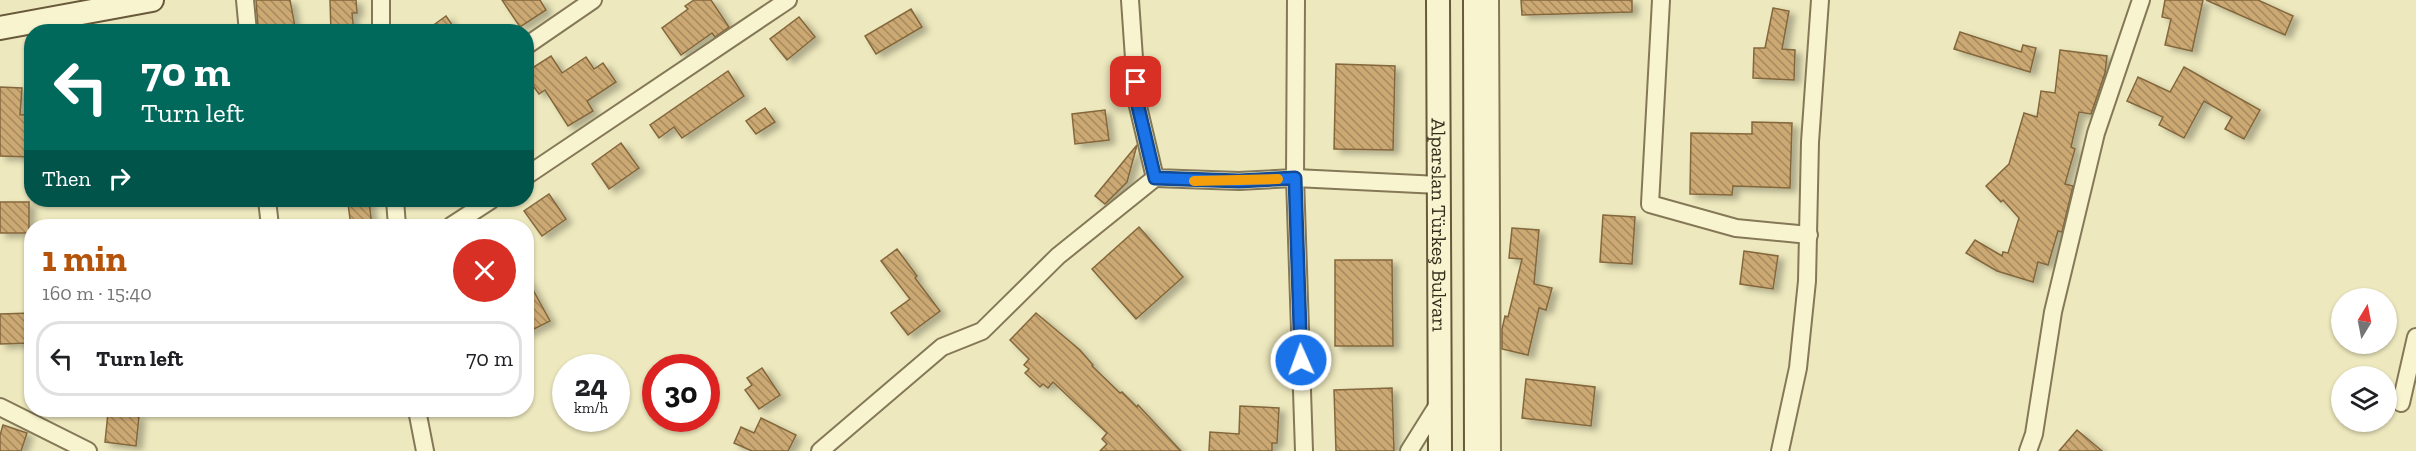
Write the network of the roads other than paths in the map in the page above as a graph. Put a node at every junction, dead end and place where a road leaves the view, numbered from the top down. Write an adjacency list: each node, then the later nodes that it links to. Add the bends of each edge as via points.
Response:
1 (152, 0): 16 (main road)
2 (245, 0): 14 (street)
3 (381, 0): 15 (street)
4 (593, 0): 17 (street)
5 (788, 0): 18 (street)
6 (1130, 0): 19 (street, via 1137,102)
7 (1296, 0): 20 (street)
8 (1438, 0): 21 (main road, Alparslan Türkeş Bulvarı)
9 (1475, 0): 37 (main road, Alparslan Türkeş Bulvarı)
10 (1490, 0): 38 (street)
11 (1661, 0): 24 (street, via 1650,204 1736,228)
12 (1820, 0): 24 (street, via 1809,142)
13 (2141, 0): 30 (street, via 2096,132 2053,312)
14 (247, 24)
15 (381, 24)
16 (0, 28)
17 (534, 41)
18 (534, 171)
19 (1155, 178): 20 (street); 33 (street, via 1058,256 982,331 942,347)
20 (1295, 178): 21 (street); 34 (street)
21 (1439, 185): 26 (main road, Alparslan Türkeş Bulvarı)
22 (480, 207): 23 (street)
23 (462, 219)
24 (1809, 235): 39 (street, via 1798,368)
25 (2416, 337): 27 (street)
26 (1440, 403): 35 (street); 36 (main road, Alparslan Türkeş Bulvarı)
27 (2401, 403)
28 (0, 407): 31 (street)
29 (418, 417): 32 (street)
30 (2031, 449)
31 (88, 451)
32 (425, 451)
33 (820, 451)
34 (1304, 451)
35 (1409, 451)
36 (1440, 451)
37 (1476, 451)
38 (1492, 451)
39 (1780, 451)

